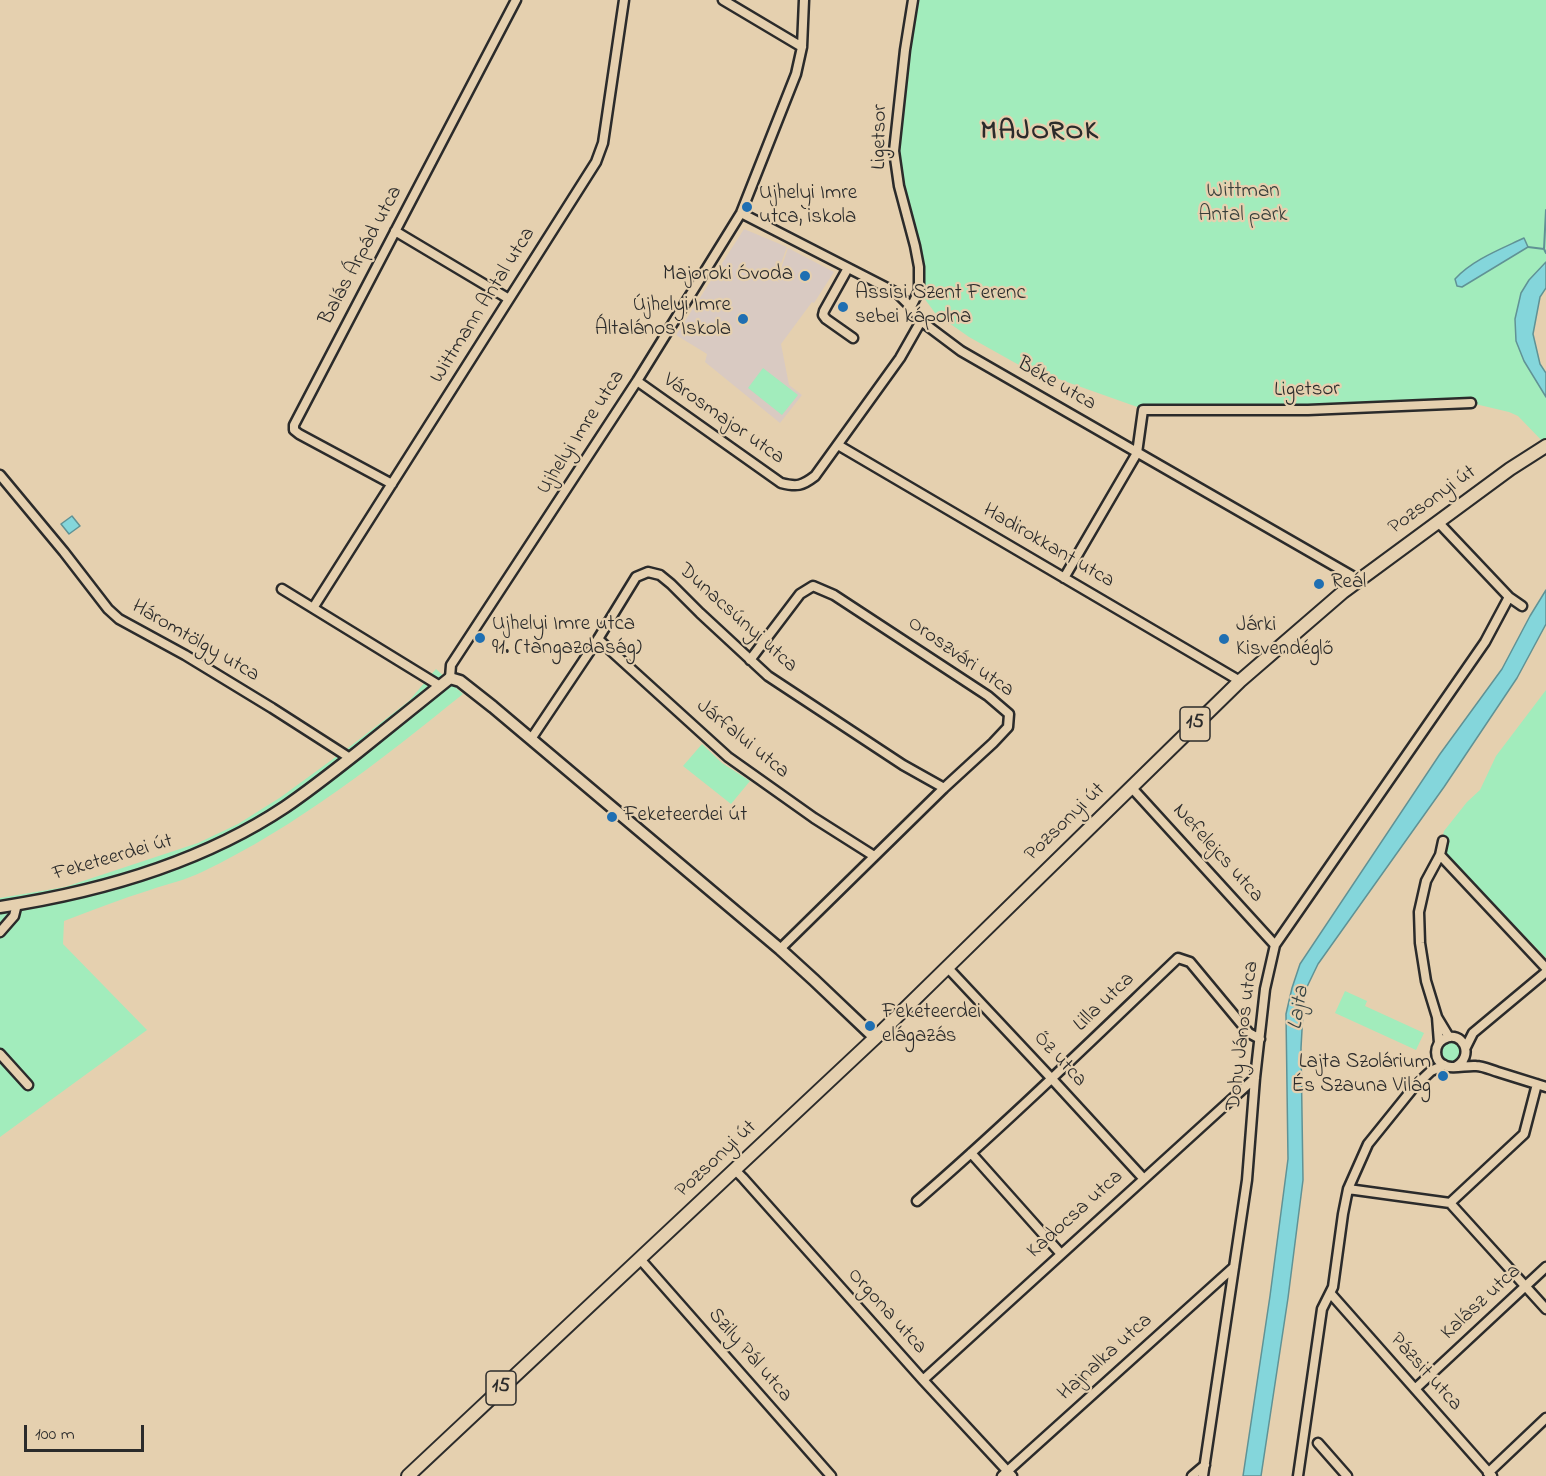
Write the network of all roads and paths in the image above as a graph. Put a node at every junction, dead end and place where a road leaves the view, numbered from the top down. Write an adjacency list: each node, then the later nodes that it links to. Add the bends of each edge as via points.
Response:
1 (516, 0): 8 (street, Balás Árpád utca)
2 (624, 0): 10 (street, Wittmann Antal utca, via 603,143 596,162)
3 (723, 0): 6 (street)
4 (804, 0): 6 (street, Ujhelyi Imre utca)
5 (914, 0): 11 (street, Ligetsor, via 894,151 919,267 919,291)
6 (802, 46): 7 (street, Ujhelyi Imre utca, via 796,74)
7 (741, 213): 9 (street, Béke utca); 14 (street, Ujhelyi Imre utca)
8 (395, 231): 10 (street); 20 (street, Balás Árpád utca, via 294,427 299,434)
9 (848, 268): 11 (street, Béke utca, via 897,293); 13 (street, via 823,315)
10 (509, 299): 20 (street, Wittmann Antal utca)
11 (911, 307): 12 (street, Béke utca)
12 (921, 321): 16 (street, Városmajor utca, via 900,358); 18 (street, Béke utca, via 961,351)
13 (853, 338)
14 (637, 381): 16 (street, Városmajor utca, via 781,483 805,484); 30 (street, Ujhelyi Imre utca, via 451,665)
15 (1471, 403): 18 (street, Ligetsor, via 1308,410 1143,410)
16 (838, 445): 22 (street, Hadirokkant utca)
17 (1546, 446): 21 (main road, Pozsonyi út / 15)
18 (1137, 453): 22 (street); 23 (street, Béke utca)
19 (0, 475): 34 (street, Háromtölgy utca, via 119,619 185,655)
20 (392, 484): 27 (street, Wittmann Antal utca)
21 (1438, 522): 23 (main road, Pozsonyi út / 15); 25 (street)
22 (1064, 578): 31 (street, Hadirokkant utca)
23 (1359, 580): 31 (main road, Pozsonyi út / 15)
24 (282, 589): 27 (street)
25 (1509, 597): 26 (street); 43 (street, Dohy János utca, via 1485,642)
26 (1522, 606)
27 (314, 608): 32 (street)
28 (598, 639): 29 (street, Dunacsúnyi utca, via 636,577 648,572 671,584); 33 (street, Dunacsúnyi utca); 39 (street, Járfalui utca, via 728,757)
29 (750, 660): 36 (street, Dunacsúnyi utca, via 819,711); 36 (street, Oroszvári utca, via 800,594 813,586 834,595 988,696 1009,714 1008,727)
30 (450, 678): 32 (main road, Feketeerdei út); 33 (main road, via 460,681)
31 (1240, 681): 35 (main road, Pozsonyi út / 15)
32 (440, 686): 34 (main road, Feketeerdei út)
33 (531, 740): 44 (main road)
34 (350, 758): 40 (main road, Feketeerdei út, via 252,827 190,856 99,887)
35 (1131, 787): 43 (street, Nefelejcs utca); 45 (main road, Pozsonyi út / 15)
36 (944, 788): 39 (street, Oroszvári utca)
37 (1443, 840): 38 (street)
38 (1440, 855): 46 (street); 48 (street, via 1426,881 1419,912 1426,981)
39 (874, 856): 44 (street, Oroszvári utca)
40 (17, 904): 41 (main road, Feketeerdei út); 42 (street, via 14,916)
41 (0, 906)
42 (0, 932)
43 (1275, 945): 52 (street, Dohy János utca)
44 (780, 949): 50 (main road)
45 (947, 967): 50 (main road, Pozsonyi út / 15); 62 (street, Őz utca)
46 (1546, 968)
47 (1546, 972): 49 (street)
48 (1437, 1017): 51 (street); 53 (street)
49 (1473, 1034): 51 (street); 54 (street)
50 (875, 1038): 67 (main road, Pozsonyi út / 15)
51 (1453, 1038): 53 (street); 54 (street, via 1462,1042)
52 (1260, 1039): 61 (street, Dohy János utca); 62 (street, Lilla utca, via 1249,1033 1190,962 1178,958)
53 (1439, 1042): 56 (street)
54 (1466, 1051): 58 (street, via 1464,1060); 59 (street)
55 (0, 1054): 64 (street)
56 (1437, 1056): 57 (street); 60 (street)
57 (1444, 1065): 58 (street); 60 (street)
58 (1455, 1066): 59 (street)
59 (1478, 1066): 63 (street)
60 (1431, 1071): 69 (street, via 1368,1144)
61 (1255, 1078): 68 (street, Kadocsa utca); 74 (street, Dohy János utca, via 1247,1180)
62 (1052, 1079): 66 (street, Lilla utca); 68 (street, Őz utca)
63 (1537, 1084): 65 (street); 71 (street, via 1524,1134)
64 (28, 1085)
65 (1546, 1087)
66 (971, 1153): 70 (street, Lilla utca); 72 (street)
67 (735, 1170): 73 (main road, Pozsonyi út / 15); 79 (street, Orgona utca)
68 (1143, 1179): 72 (street, Kadocsa utca)
69 (1348, 1189): 71 (street); 77 (street)
70 (917, 1201)
71 (1450, 1203): 76 (street)
72 (1061, 1254): 79 (street, Kadocsa utca)
73 (640, 1259): 86 (main road, 15); 87 (street, Szily Pál utca)
74 (1234, 1267): 83 (street, Dohy János utca); 84 (street, Hajnalka utca)
75 (1546, 1267): 76 (street, Kalász utca)
76 (1525, 1287): 78 (street); 80 (street, Kalász utca)
77 (1331, 1294): 80 (street, Pázsit utca); 90 (street, via 1322,1309)
78 (1546, 1309)
79 (923, 1380): 84 (street, Orgona utca)
80 (1416, 1389): 85 (street, Pázsit utca)
81 (1546, 1418): 85 (street)
82 (1318, 1443): 91 (street)
83 (1205, 1464): 88 (street); 89 (street, Dohy János utca)
84 (1008, 1474)
85 (1490, 1474)
86 (408, 1476)
87 (831, 1476)
88 (1192, 1476)
89 (1203, 1476)
90 (1298, 1476)
91 (1347, 1476)

